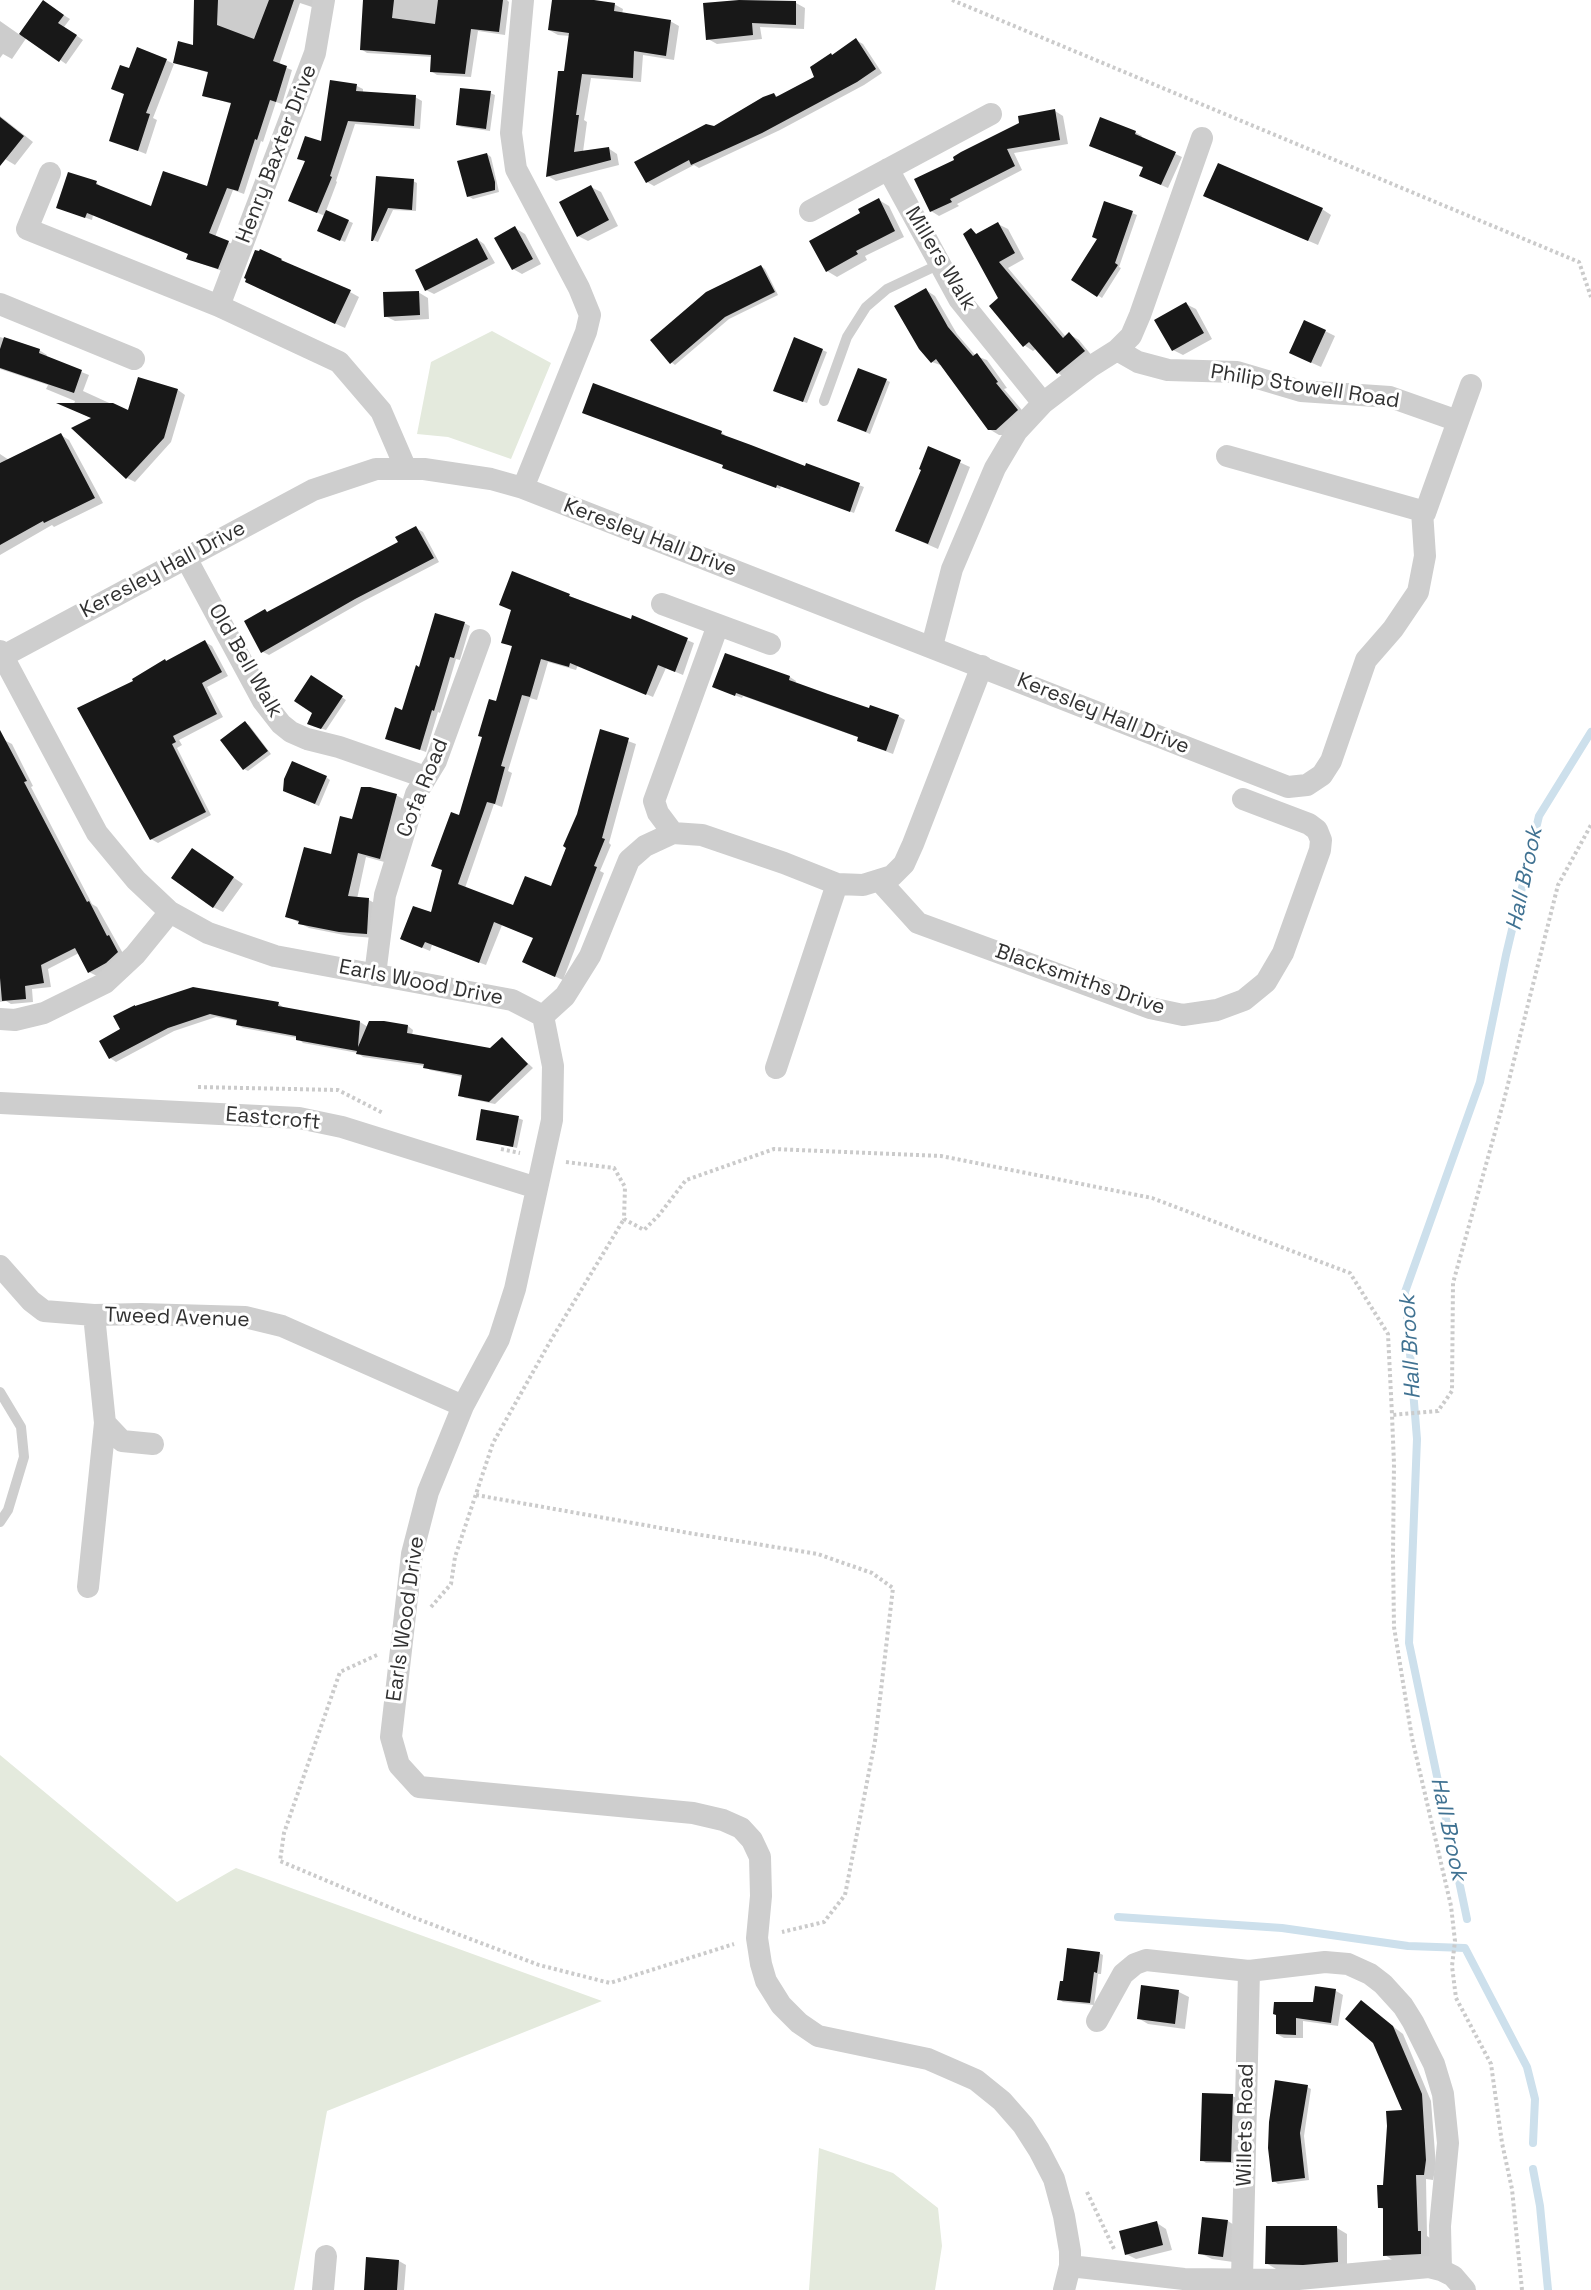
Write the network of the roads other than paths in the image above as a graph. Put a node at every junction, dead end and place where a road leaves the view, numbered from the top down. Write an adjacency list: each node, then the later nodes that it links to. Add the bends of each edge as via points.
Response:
1 (324, 0): 10 (street, Henry Baxter Drive, via 315,52)
2 (523, 0): 19 (street, via 511,133 516,169 590,315)
3 (991, 114): 5 (street)
4 (1202, 138): 11 (street, via 1140,315 1131,336)
5 (888, 169): 7 (street); 8 (street, Millers Walk)
6 (50, 173): 10 (street, via 27,229)
7 (810, 211)
8 (940, 264): 14 (lane, via 887,289 866,306 847,336); 15 (street, Millers Walk, via 959,299)
9 (0, 304): 12 (street)
10 (219, 306): 18 (street, via 339,362 381,411)
11 (1117, 350): 15 (street); 16 (street, Philip Stowell Road, via 1138,362 1168,370 1237,372 1301,391 1390,397)
12 (134, 359)
13 (1471, 385): 16 (street)
14 (824, 401)
15 (1042, 403): 26 (street, via 1017,431 987,486 952,569)
16 (1458, 421): 20 (street, via 1425,513)
17 (1227, 456): 20 (street)
18 (406, 469): 19 (street, Keresley Hall Drive, via 460,473); 21 (street, Keresley Hall Drive, via 376,469 313,490)
19 (523, 488): 26 (street, Keresley Hall Drive)
20 (1422, 511): 28 (street, Keresley Hall Drive, via 1425,556 1418,592 1366,660 1331,761 1322,775 1306,785 1288,787)
21 (186, 558): 27 (street, Keresley Hall Drive); 29 (street, Old Bell Walk, via 263,701 281,724 307,739)
22 (662, 604): 23 (street)
23 (718, 625): 25 (street); 31 (street, via 654,801)
24 (480, 640): 29 (street, Cofa Road, via 436,761)
25 (770, 644)
26 (932, 646): 28 (street, Keresley Hall Drive)
27 (1, 653): 34 (street, Earls Wood Drive, via 97,833 136,880)
28 (982, 666): 32 (street, via 904,864 892,876)
29 (425, 777): 35 (street, Cofa Road, via 416,794 385,895)
30 (1243, 799): 32 (street, Blacksmiths Drive, via 1309,824 1317,830 1320,850 1283,953 1266,982 1244,1000 1217,1010 1183,1015 1150,1008 918,923)
31 (674, 833): 33 (street, via 702,835); 36 (street, via 645,846 629,860 590,956 565,996)
32 (879, 880): 33 (street, via 863,885)
33 (837, 884): 38 (street)
34 (170, 912): 35 (street, Earls Wood Drive, via 208,933 275,956); 37 (street, via 135,955 105,983 44,1013 15,1020)
35 (375, 975): 36 (street, Earls Wood Drive, via 512,1000)
36 (543, 1016): 40 (street, Earls Wood Drive, via 553,1066 552,1120)
37 (0, 1019)
38 (776, 1068)
39 (0, 1103): 40 (street, Eastcroft, via 299,1118 342,1127)
40 (537, 1188): 44 (street, Earls Wood Drive, via 515,1289 499,1339)
41 (0, 1266): 42 (street, Tweed Avenue, via 45,1311)
42 (94, 1316): 44 (street, Tweed Avenue, via 245,1317 282,1326); 45 (street)
43 (0, 1392): 47 (lane, via 21,1427 24,1457 8,1510)
44 (463, 1406): 52 (street, Earls Wood Drive, via 429,1492 412,1554 391,1737 399,1765 419,1787 693,1813 741,1828 760,1857 760,1964 781,2005 818,2036 928,2060 976,2080 1002,2101 1023,2125 1054,2179 1068,2235)
45 (105, 1423): 46 (street, via 122,1442); 48 (street)
46 (153, 1444)
47 (0, 1522)
48 (88, 1587)
49 (1249, 1971): 50 (street, via 1146,1960 1124,1974); 53 (street, via 1325,1962 1348,1964 1383,1984 1413,2022 1434,2064 1443,2094 1447,2169 1440,2226); 54 (street, Willets Road)
50 (1096, 2021)
51 (326, 2256): 55 (street)
52 (1070, 2266): 54 (street, via 1184,2279); 56 (street, Earls Wood Drive)
53 (1441, 2270): 54 (street, via 1429,2267 1288,2280); 57 (street, via 1453,2276)
54 (1242, 2279)
55 (323, 2290)
56 (1064, 2290)
57 (1465, 2290)

